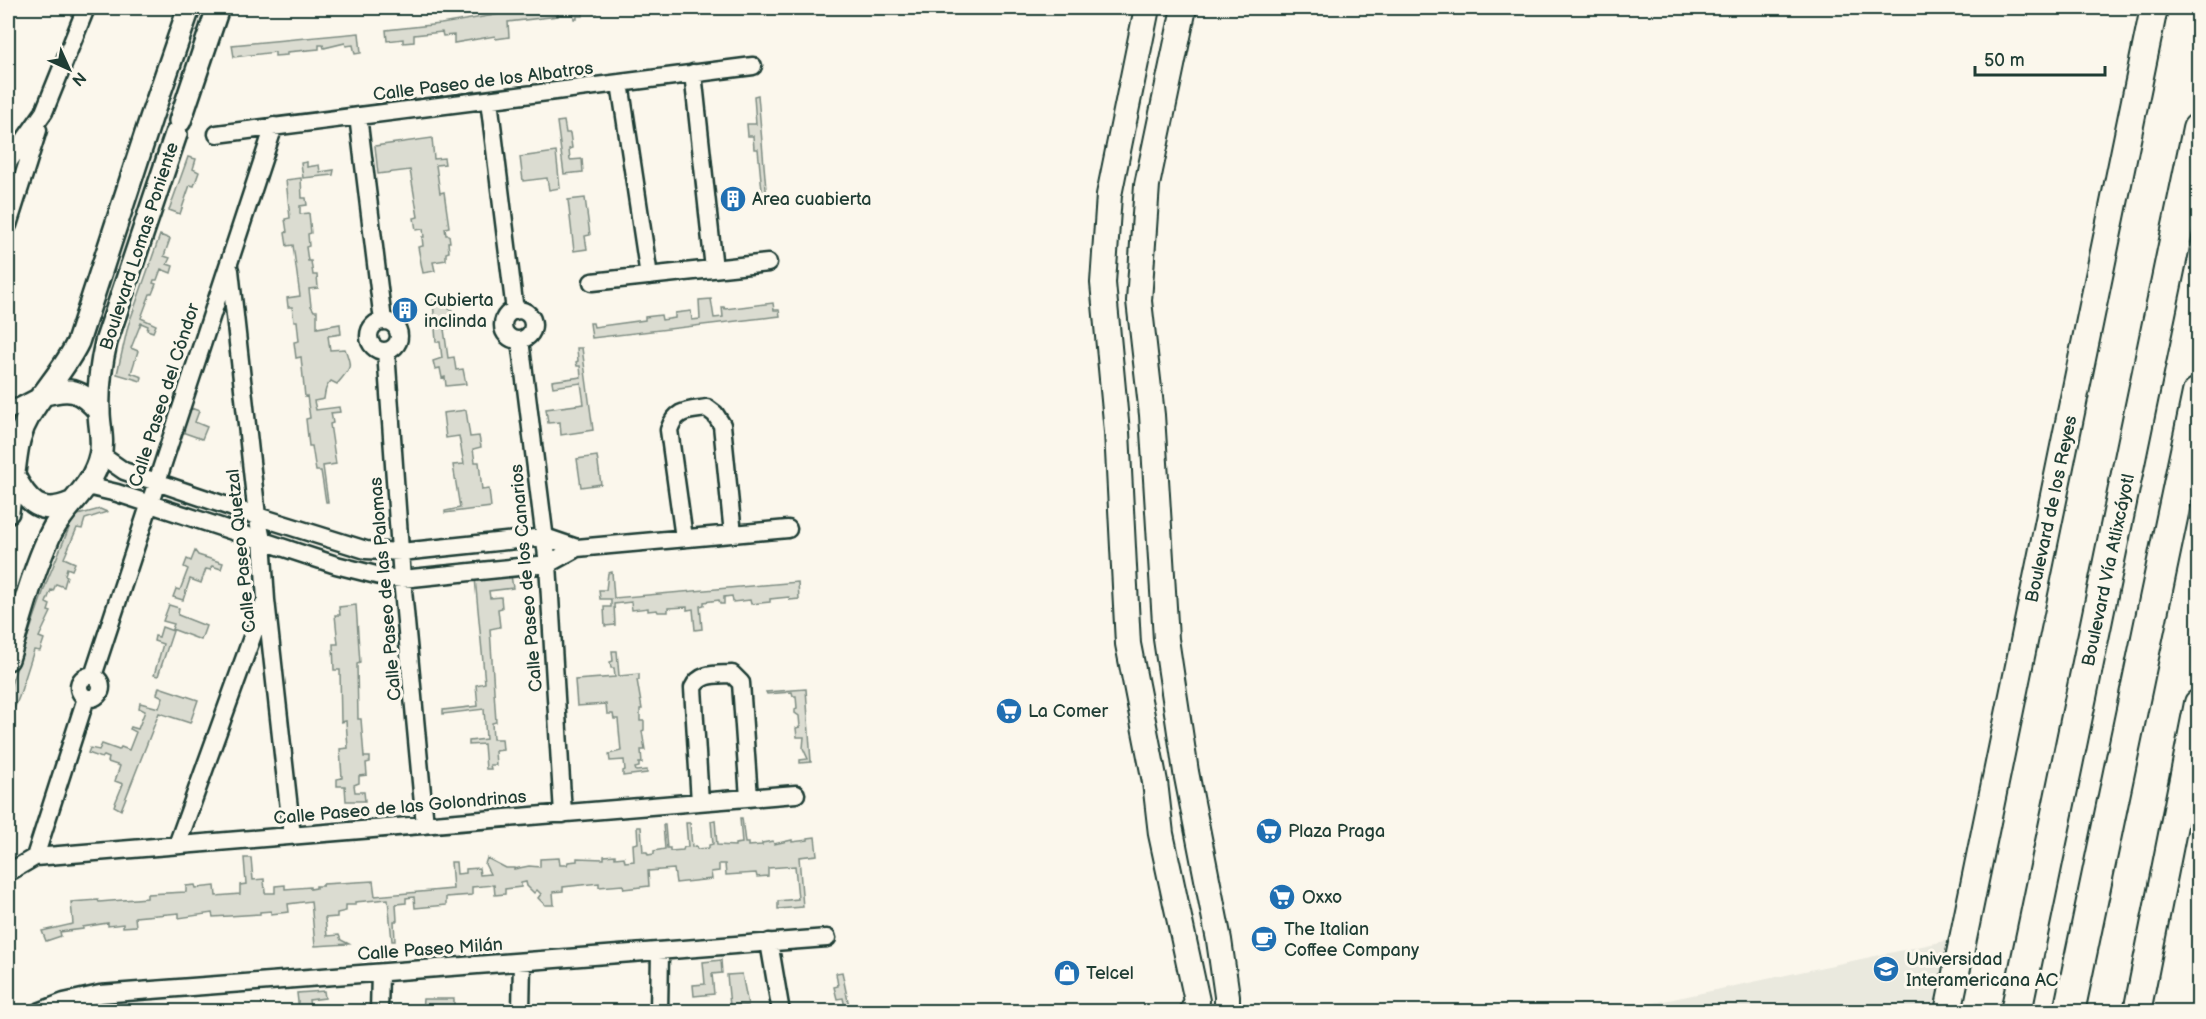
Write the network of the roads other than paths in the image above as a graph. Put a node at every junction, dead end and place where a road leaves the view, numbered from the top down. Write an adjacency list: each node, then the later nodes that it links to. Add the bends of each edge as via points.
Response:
1 (86, 8): 12 (street)
2 (189, 8): 10 (street, Boulevard Lomas Poniente)
3 (218, 8): 14 (street, Boulevard Lomas Poniente)
4 (1147, 8): 67 (main road, via 1109,195 1103,283 1117,432 1128,644)
5 (1184, 8): 66 (main road, via 1147,185 1139,301 1152,415 1166,639 1186,772 1219,940)
6 (2154, 8): 74 (main road, Boulevard de los Reyes)
7 (753, 66): 8 (street, Calle Paseo de los Albatros)
8 (693, 73): 9 (street, Calle Paseo de los Albatros); 24 (street)
9 (620, 83): 11 (street, Calle Paseo de los Albatros); 25 (street)
10 (160, 92): 14 (street); 18 (street, Boulevard Lomas Poniente)
11 (489, 100): 13 (street, Calle Paseo de los Albatros); 41 (street, Calle Paseo de los Canarios, via 515,310 505,317 503,328 509,338 520,340)
12 (44, 112): 20 (street); 21 (street)
13 (358, 116): 15 (street, Calle Paseo de los Albatros); 45 (street, Calle Paseo de las Palomas, via 383,321 373,327 369,338 375,347 386,351)
14 (180, 119): 19 (street, Boulevard Lomas Poniente)
15 (274, 126): 17 (street, Calle Paseo de los Albatros); 22 (street, Calle Paseo del Cóndor)
16 (2199, 129): 75 (highway, Boulevard Vía Atlixcáyotl)
17 (217, 134)
18 (140, 152): 19 (street); 28 (street, Boulevard Lomas Poniente, via 78,342)
19 (166, 161): 30 (street, Boulevard Lomas Poniente, via 106,342)
20 (8, 163)
21 (8, 225)
22 (229, 263): 33 (street, Calle Paseo del Cóndor); 38 (street, Calle Paseo Quetzal)
23 (768, 263): 24 (street)
24 (714, 269): 25 (street)
25 (649, 276): 26 (street)
26 (592, 282)
27 (2199, 393): 76 (highway)
28 (42, 395): 29 (street); 30 (street, via 74,391); 32 (street, Boulevard Lomas Poniente, via 20,435)
29 (8, 410)
30 (99, 411): 31 (street, Boulevard Lomas Poniente)
31 (101, 454): 33 (street, via 124,471); 34 (street, Boulevard Lomas Poniente)
32 (11, 471): 35 (street, via 26,498 36,504 48,509); 37 (street, Boulevard Lomas Poniente)
33 (156, 482): 36 (street, Calle Paseo del Cóndor); 38 (street)
34 (87, 486): 35 (street, Boulevard Lomas Poniente); 36 (street)
35 (71, 503): 49 (street, Boulevard Lomas Poniente, via 49,535)
36 (149, 503): 43 (street); 58 (street, Calle Paseo del Cóndor, via 93,676 100,682 101,691 86,698)
37 (8, 512)
38 (257, 516): 43 (street, Calle Paseo Quetzal); 45 (street, via 366,550)
39 (788, 529): 40 (street)
40 (733, 534): 42 (street); 42 (street, via 722,425 707,408 681,412 672,420 669,430)
41 (545, 537): 44 (street); 45 (street); 46 (street, Calle Paseo de los Canarios)
42 (684, 538): 44 (street)
43 (261, 540): 47 (street, via 336,565); 48 (street, Calle Paseo Quetzal)
44 (577, 548): 46 (street)
45 (401, 552): 47 (street, Calle Paseo de las Palomas)
46 (548, 564): 47 (street); 54 (street, Calle Paseo de los Canarios)
47 (402, 579): 55 (street, Calle Paseo de las Palomas)
48 (266, 600): 56 (street, Calle Paseo Quetzal); 57 (street)
49 (8, 659)
50 (2199, 703): 77 (main road)
51 (796, 794): 52 (street, Calle Paseo de las Golondrinas)
52 (749, 798): 53 (street, Calle Paseo de las Golondrinas); 53 (street, via 741,683 732,674 702,676 693,688)
53 (700, 802): 54 (street, Calle Paseo de las Golondrinas)
54 (563, 814): 55 (street, Calle Paseo de las Golondrinas)
55 (425, 825): 56 (street, Calle Paseo de las Golondrinas)
56 (292, 836): 57 (street, Calle Paseo de las Golondrinas)
57 (177, 845): 58 (street, Calle Paseo de las Golondrinas)
58 (35, 857): 59 (street, Calle Paseo de las Golondrinas)
59 (11, 871)
60 (827, 938): 61 (street, Calle Paseo Milán)
61 (769, 942): 62 (street, Calle Paseo Milán); 73 (street)
62 (660, 951): 63 (street, Calle Paseo Milán); 72 (street)
63 (522, 962): 64 (street, Calle Paseo Milán); 71 (street)
64 (380, 973): 65 (street, Calle Paseo Milán, via 100,994); 70 (street)
65 (64, 1002): 68 (street, Calle Paseo Milán); 69 (street)
66 (1225, 1004)
67 (1194, 1006)
68 (38, 1011)
69 (79, 1011)
70 (379, 1011)
71 (521, 1011)
72 (659, 1011)
73 (781, 1011)
74 (1948, 1011)
75 (2016, 1011)
76 (2069, 1011)
77 (2137, 1011)

